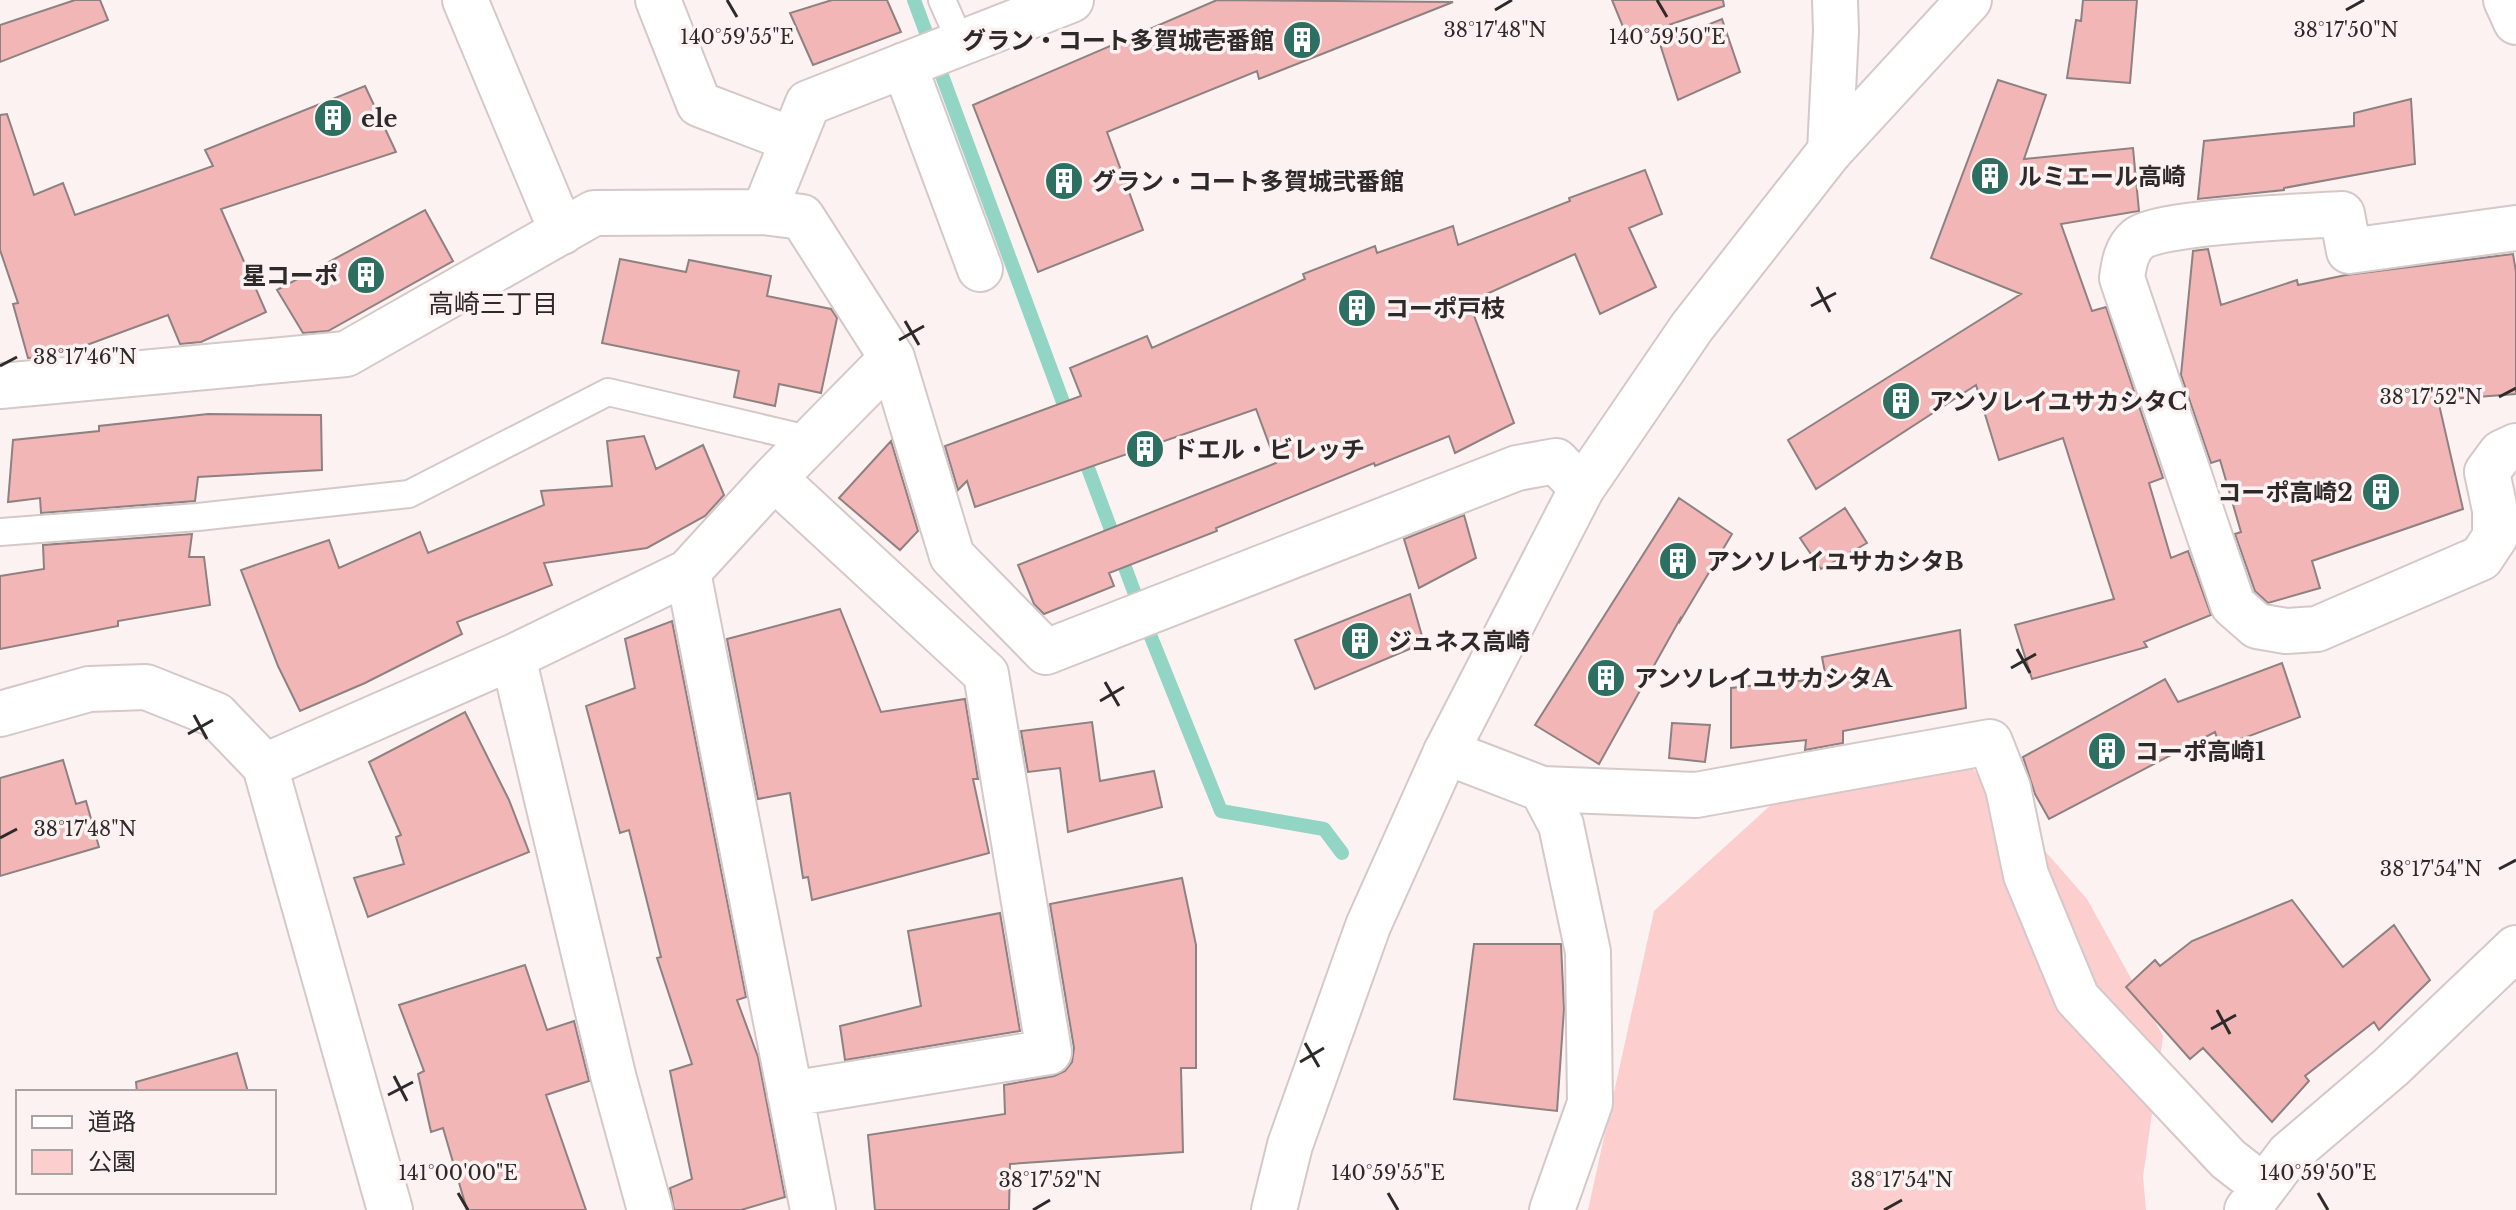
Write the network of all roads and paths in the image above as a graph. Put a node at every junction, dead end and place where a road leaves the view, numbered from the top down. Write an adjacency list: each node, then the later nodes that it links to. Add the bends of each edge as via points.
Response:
1 (465, 0): 14 (street)
2 (658, 0): 10 (street, via 699,104)
3 (942, 0): 9 (lane)
4 (1071, 0): 9 (street)
5 (1835, 0): 11 (street)
6 (1969, 0): 11 (street)
7 (2506, 0): 8 (street)
8 (2516, 22)
9 (934, 53): 10 (street, via 808,103); 15 (street)
10 (793, 140): 12 (street)
11 (1830, 151): 21 (street, via 1692,327)
12 (764, 212): 14 (street, via 594,213); 16 (street, via 802,217)
13 (2516, 228): 19 (street, via 2349,251 2342,214 2186,226 2139,237 2125,256 2122,278 2233,605 2257,626 2317,629 2481,558 2495,537 2487,472 2501,453)
14 (562, 232): 17 (street, via 346,354)
15 (980, 269)
16 (892, 358): 18 (street); 21 (street, via 952,556 1046,652 1517,468 1556,461)
17 (2, 382)
18 (812, 440): 20 (street); 22 (lane, via 608,392 409,494)
19 (2516, 446)
20 (774, 478): 23 (street); 30 (street, via 986,674 1049,1052)
21 (1582, 488): 26 (street)
22 (0, 532)
23 (688, 572): 24 (street); 30 (street)
24 (513, 657): 27 (street); 33 (street)
25 (0, 714): 27 (street, via 89,689 146,687 216,715)
26 (1446, 752): 28 (street); 35 (street, via 1368,926 1290,1145)
27 (265, 766): 32 (street)
28 (1542, 789): 31 (street, via 1696,795 1990,742 2008,788 2026,875 2077,998 2228,1159); 36 (street, via 1561,825 1588,952 1590,1103)
29 (2516, 948): 31 (street, via 2391,1067 2289,1154)
30 (790, 1094): 34 (street)
31 (2256, 1198)
32 (390, 1210)
33 (650, 1210)
34 (813, 1210)
35 (1274, 1210)
36 (1552, 1210)

